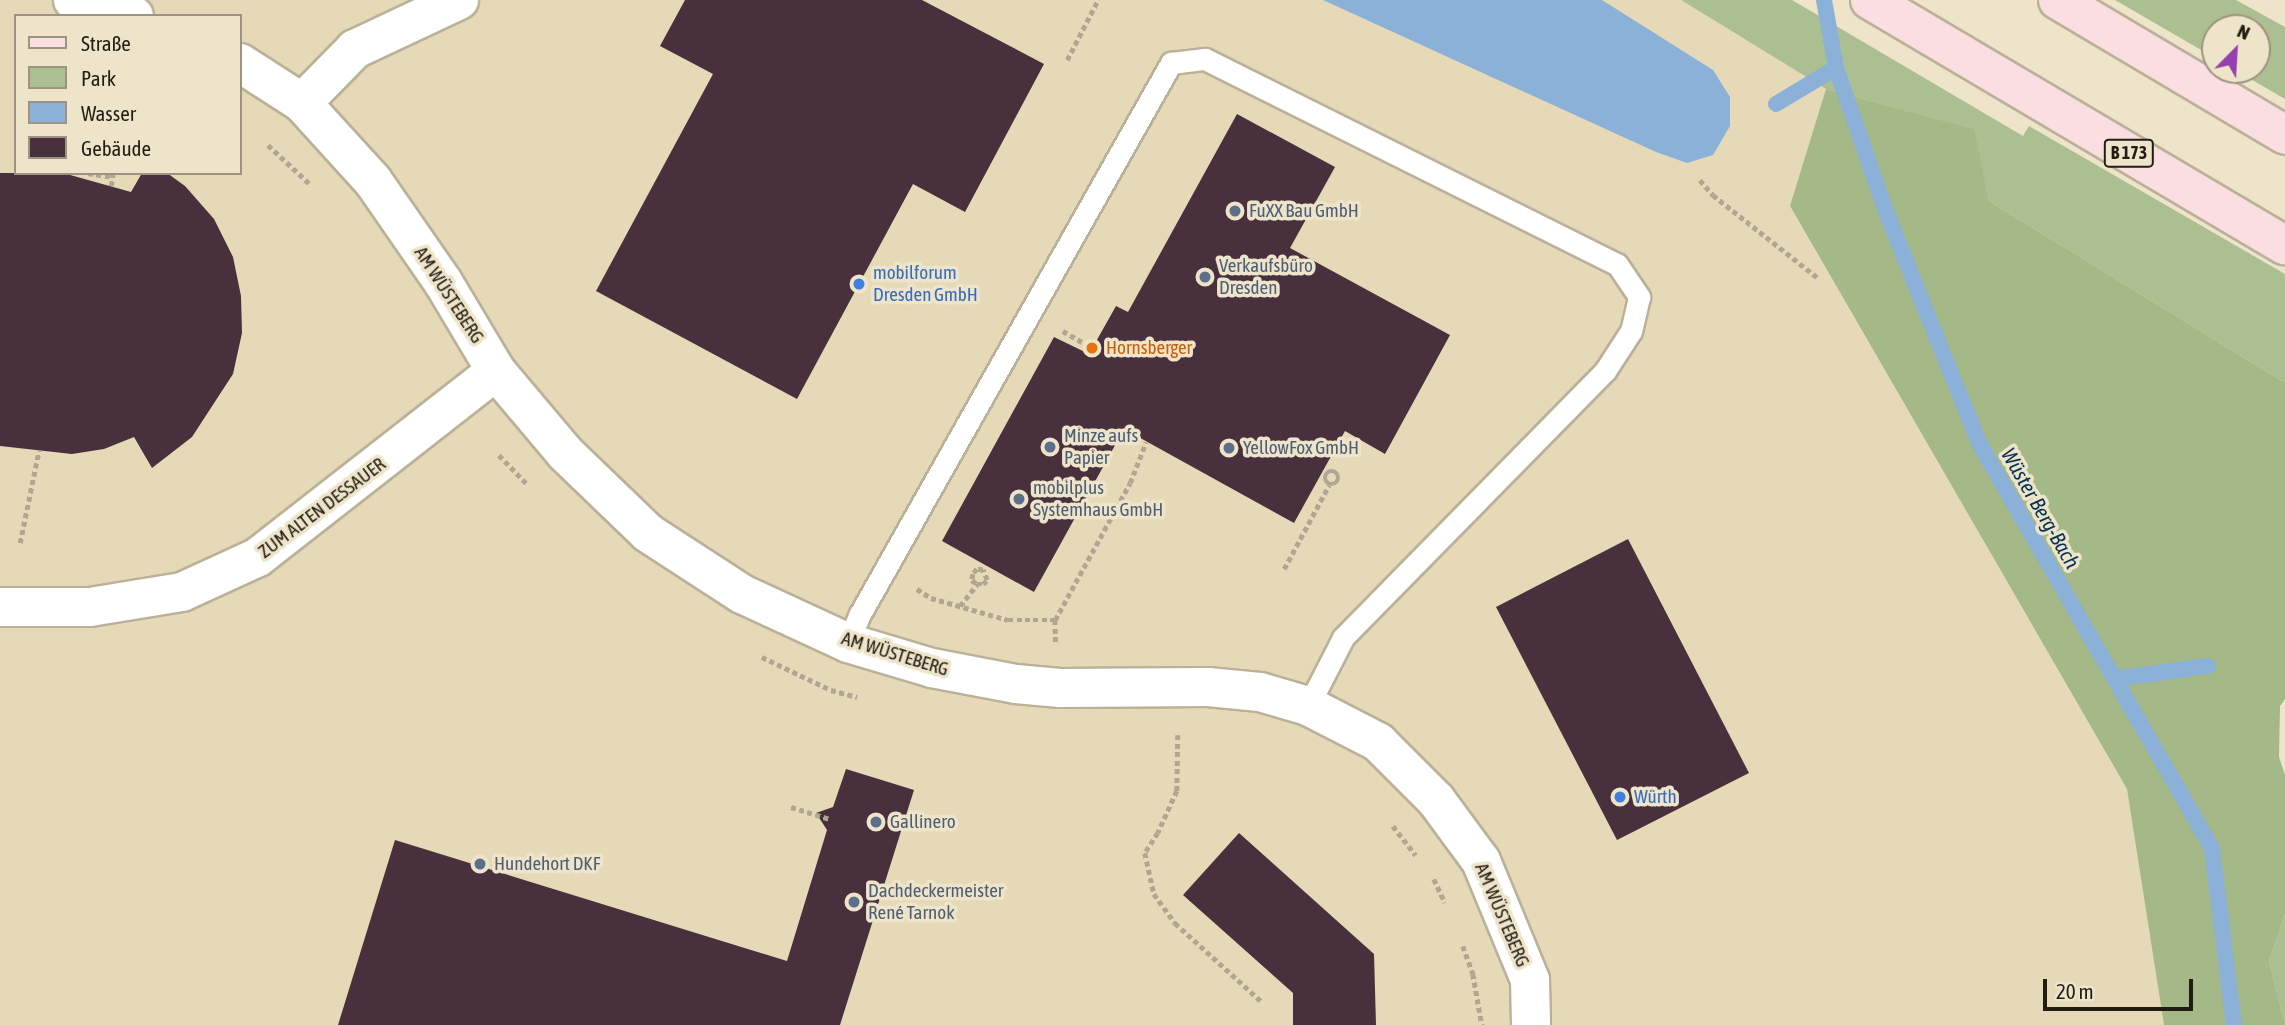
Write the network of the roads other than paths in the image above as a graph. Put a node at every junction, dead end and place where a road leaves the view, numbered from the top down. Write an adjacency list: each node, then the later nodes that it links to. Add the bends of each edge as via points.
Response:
1 (73, 0): 5 (street)
2 (459, 0): 7 (street, via 355,49)
3 (1870, 0): 9 (main road, B 173)
4 (2058, 0): 8 (main road)
5 (126, 14)
6 (242, 63): 7 (street, AM WÜSTEBERG)
7 (303, 103): 10 (street, AM WÜSTEBERG, via 373,181 443,282)
8 (2285, 135)
9 (2285, 245)
10 (496, 371): 11 (street, ZUM ALTEN DESSAUER, via 258,557 182,592 90,607); 12 (street, AM WÜSTEBERG, via 565,453 648,533 742,594)
11 (0, 607)
12 (848, 643): 13 (street, AM WÜSTEBERG, via 932,668 1016,684 1208,687 1259,692); 13 (lane, via 860,614 1171,62 1205,60 1616,264 1639,298 1631,331 1605,371 1343,638)
13 (1308, 705): 14 (street, AM WÜSTEBERG, via 1378,742 1436,800 1481,861 1530,980)
14 (1531, 1025)

